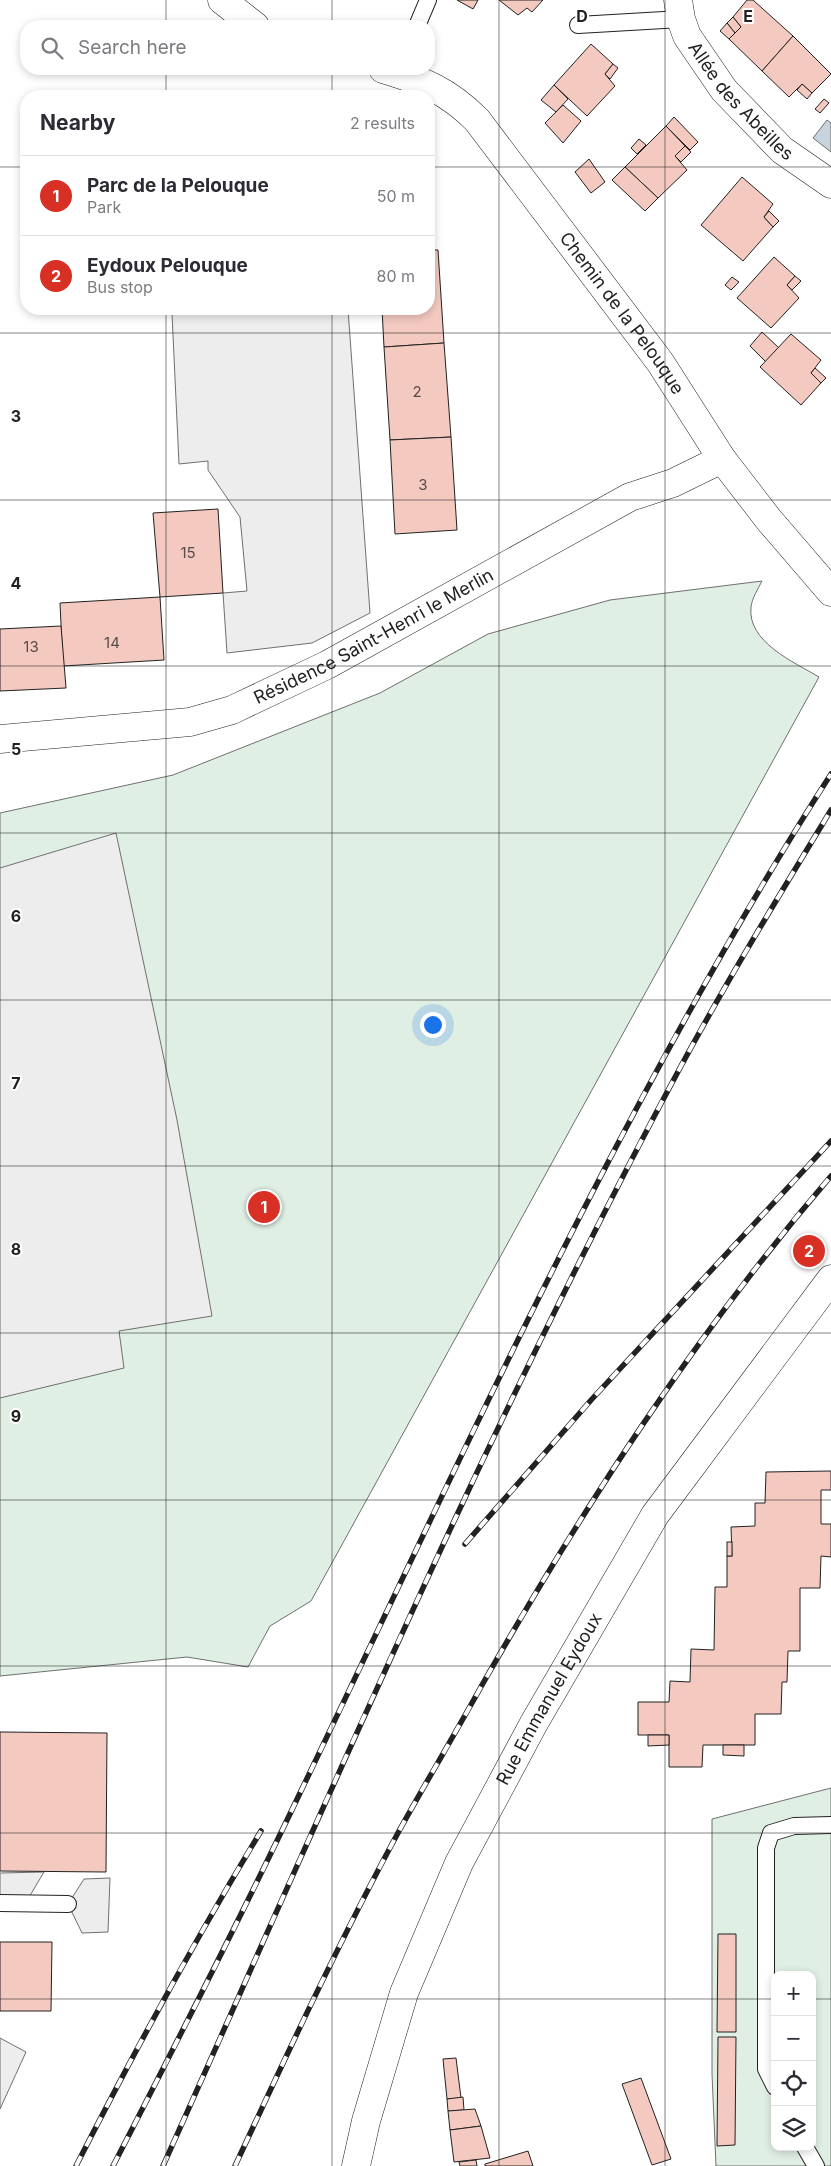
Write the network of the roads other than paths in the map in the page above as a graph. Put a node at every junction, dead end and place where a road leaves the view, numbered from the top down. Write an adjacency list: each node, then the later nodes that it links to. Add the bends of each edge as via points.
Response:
1 (222, 0): 4 (street)
2 (428, 0): 5 (lane)
3 (679, 10): 6 (lane); 8 (street, Allée des Abeilles, via 687,36 724,90 782,150)
4 (247, 20)
5 (420, 20)
6 (578, 24)
7 (406, 75): 9 (street, Chemin de la Pelouque, via 439,88 476,120 660,362)
8 (831, 184)
9 (722, 458): 10 (street, Chemin de la Pelouque, via 769,520); 11 (street, Résidence Saint-Henri le Merlin, via 672,483 630,497 327,665 232,710 190,722)
10 (830, 589)
11 (0, 739)
12 (831, 1279): 18 (street, Rue Emmanuel Eydoux, via 655,1515 534,1723 459,1863 404,1993)
13 (831, 1825): 16 (lane, via 794,1826 771,1833 766,1848 766,2069)
14 (0, 1903): 15 (lane)
15 (68, 1904)
16 (771, 2079)
17 (807, 2151): 19 (lane)
18 (356, 2166)
19 (816, 2166)

